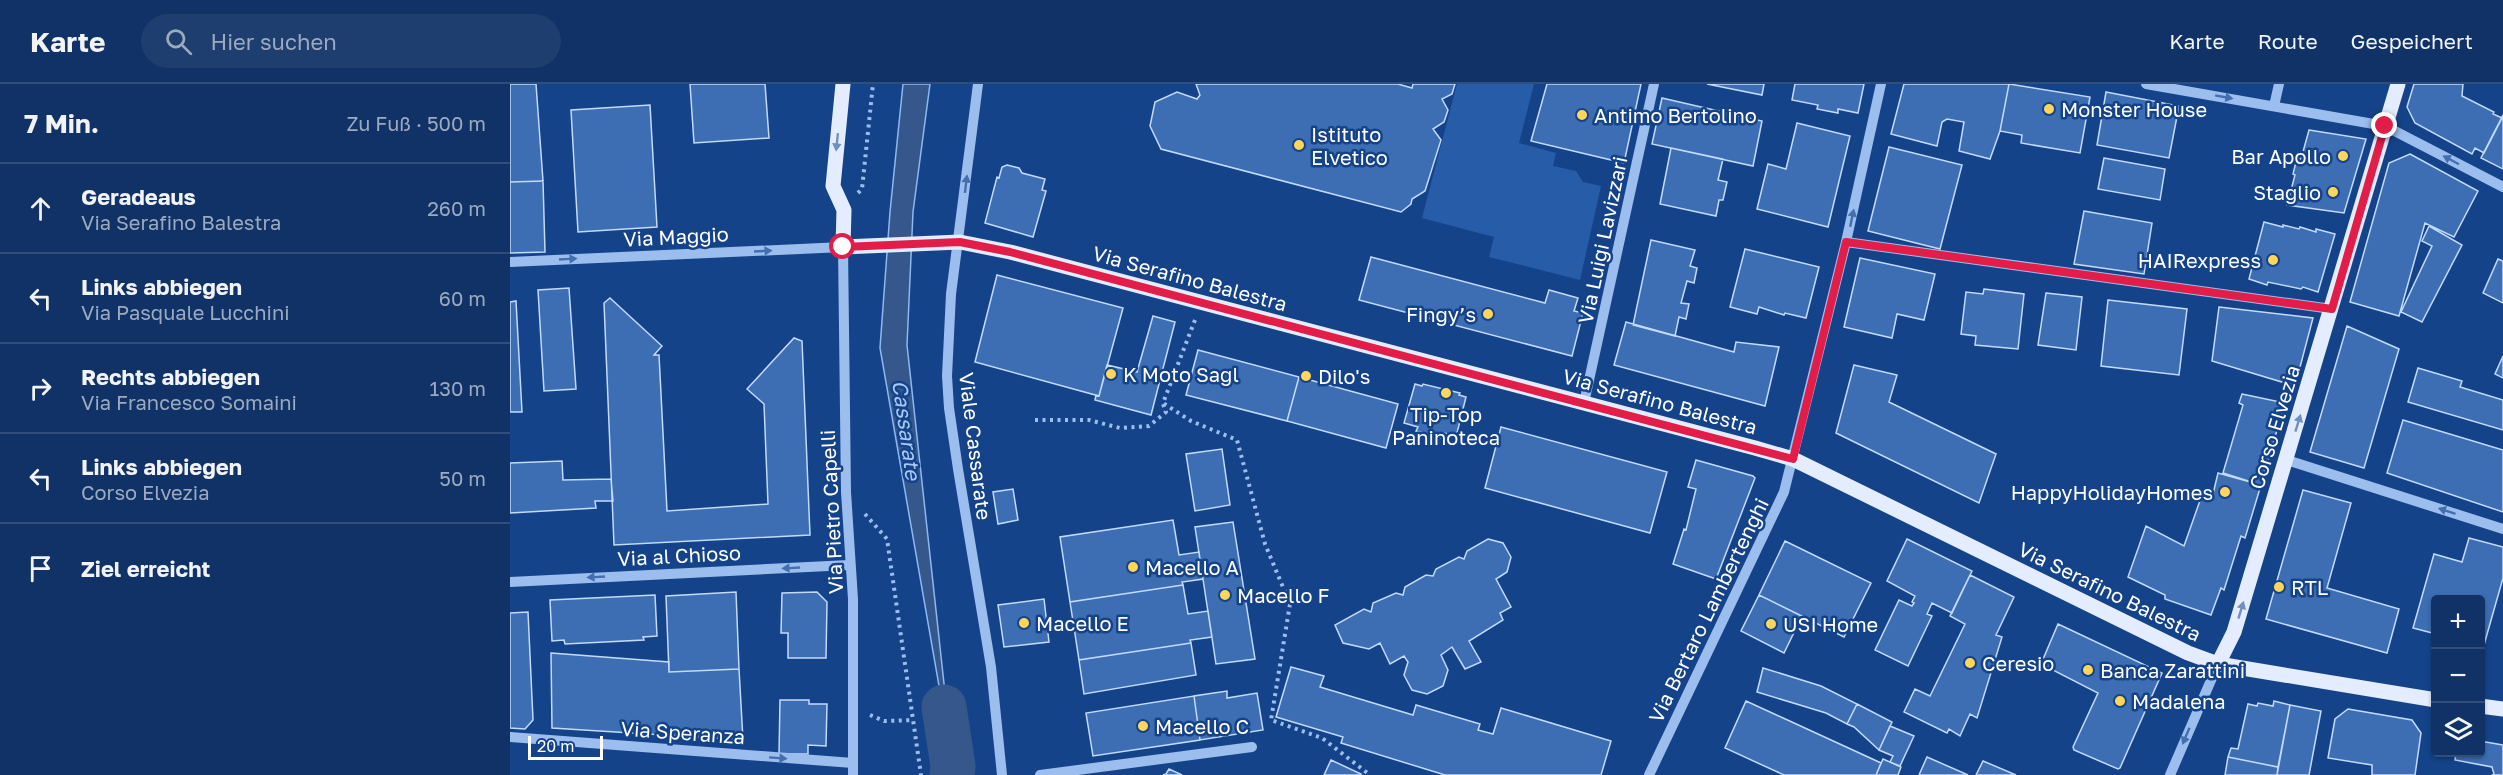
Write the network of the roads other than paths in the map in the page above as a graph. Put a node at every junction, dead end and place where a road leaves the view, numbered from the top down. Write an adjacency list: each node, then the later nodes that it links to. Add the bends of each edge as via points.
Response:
1 (843, 84): 13 (main road, one-way to 13, via 833,186 844,210)
2 (978, 84): 11 (street, Viale Cassarate, one-way to 2)
3 (1654, 84): 16 (street, Via Luigi Lavizzari)
4 (1881, 84): 12 (street, Via Bertaro Lambertenghi, one-way to 4)
5 (2146, 84): 8 (street, one-way to 8)
6 (2279, 84): 8 (street)
7 (2398, 84): 9 (main road, Corso Elvezia)
8 (2274, 106): 9 (street)
9 (2385, 126): 10 (street, one-way to 9); 15 (main road, Corso Elvezia)
10 (2503, 187)
11 (960, 242): 13 (main road, Via Serafino Balestra); 16 (main road, Via Serafino Balestra); 30 (street, Viale Cassarate, via 951,294 949,408 991,667)
12 (1846, 242): 15 (street); 17 (street, Via Bertaro Lambertenghi)
13 (843, 247): 14 (street, Via Maggio, one-way to 13); 20 (street, Via Pietro Capelli)
14 (510, 262)
15 (2332, 309): 18 (main road, Corso Elvezia, one-way to 15)
16 (1584, 403): 17 (main road, Via Serafino Balestra)
17 (1793, 459): 22 (main road, Via Serafino Balestra, via 2188,653); 32 (street, Via Bertaro Lambertenghi, via 1784,492)
18 (2287, 460): 19 (street, one-way to 18); 22 (main road, Corso Elvezia, one-way to 18, via 2234,632)
19 (2503, 529)
20 (849, 565): 21 (street, Via al Chioso, one-way to 21); 28 (street, Via Pietro Capelli, via 853,600)
21 (510, 582)
22 (2218, 664): 23 (main road, Via Serafino Balestra); 33 (street, Corso Elvezia, one-way to 33)
23 (2431, 699)
24 (2485, 707): 25 (main road)
25 (2503, 709)
26 (510, 737): 28 (street, Via Speranza, one-way to 28)
27 (1252, 747): 31 (street)
28 (853, 763): 29 (street, Via Pietro Capelli)
29 (853, 775)
30 (1002, 775)
31 (1040, 775)
32 (1649, 775)
33 (2170, 775)

